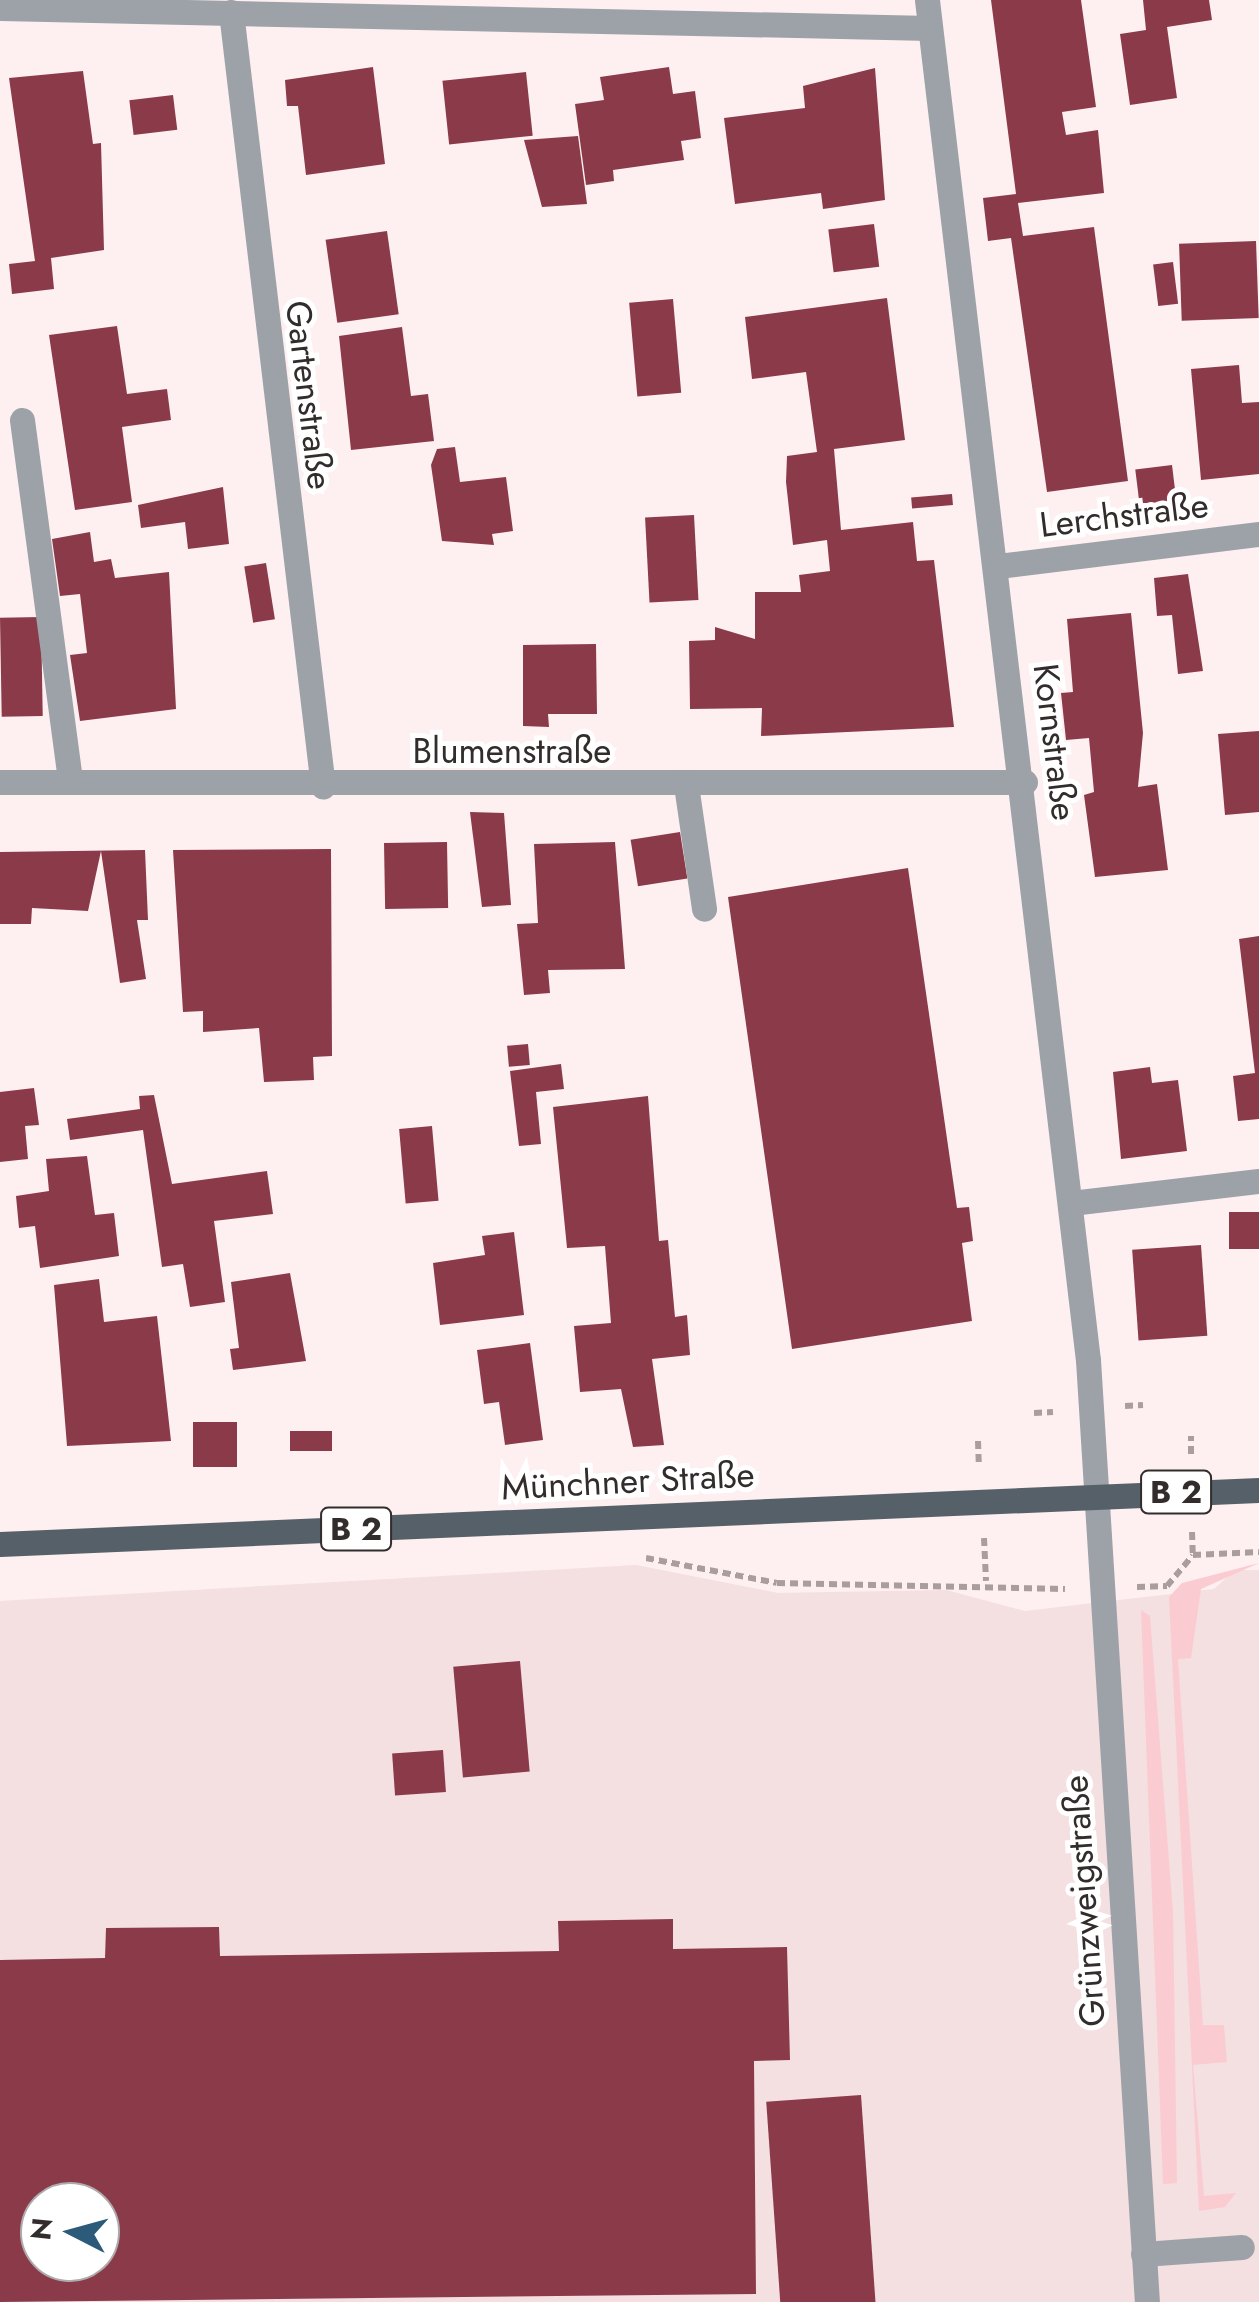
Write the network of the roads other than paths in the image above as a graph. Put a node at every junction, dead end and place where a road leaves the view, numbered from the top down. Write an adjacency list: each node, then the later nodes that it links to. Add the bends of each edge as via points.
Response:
1 (927, 0): 4 (street, Kornstraße)
2 (0, 8): 3 (street)
3 (231, 12): 4 (street); 12 (street, Gartenstraße)
4 (930, 28): 7 (street, Kornstraße)
5 (22, 420): 9 (street)
6 (1259, 534): 7 (street, Lerchstraße)
7 (998, 566): 10 (street, Kornstraße)
8 (0, 782): 9 (street, Blumenstraße)
9 (70, 782): 12 (street, Blumenstraße)
10 (1025, 782): 11 (street, Blumenstraße); 15 (street, Kornstraße)
11 (686, 786): 12 (street, Blumenstraße); 13 (street)
12 (323, 787)
13 (704, 909)
14 (1259, 1181): 15 (street)
15 (1071, 1203): 17 (street, Kornstraße)
16 (1259, 1490): 17 (main road, Münchner Straße / B 2)
17 (1094, 1495): 18 (main road, Münchner Straße / B 2); 20 (street, Grünzweigstraße)
18 (0, 1544)
19 (1242, 2247): 20 (street)
20 (1143, 2254): 21 (street, Grünzweigstraße)
21 (1147, 2302)

